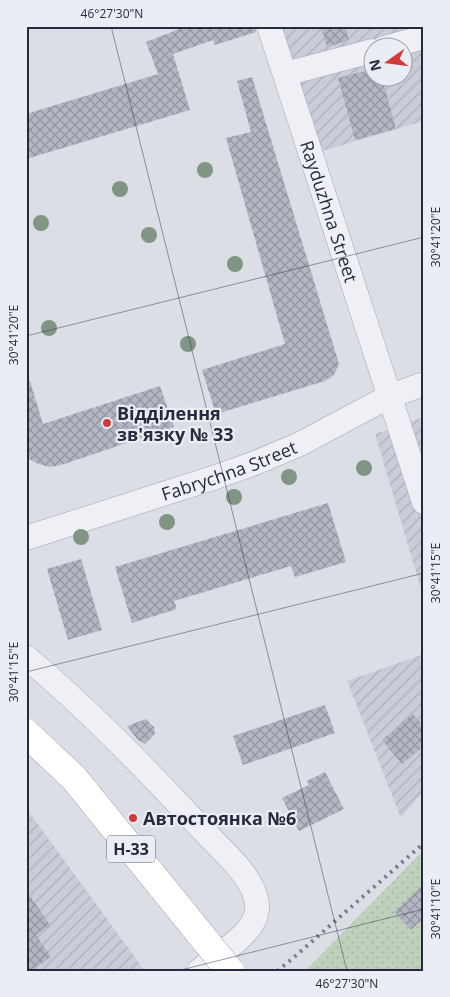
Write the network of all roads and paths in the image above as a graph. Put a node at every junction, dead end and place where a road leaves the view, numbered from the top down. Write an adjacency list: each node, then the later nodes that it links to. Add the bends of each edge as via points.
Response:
1 (269, 26): 3 (street, Rayduzhna Street)
2 (362, 54): 3 (street)
3 (285, 74): 5 (street, Rayduzhna Street)
4 (424, 384): 5 (street, Fabrychna Street)
5 (390, 396): 6 (street, Rayduzhna Street); 7 (street, Fabrychna Street, via 300,444 255,463)
6 (424, 502)
7 (26, 538)
8 (26, 657): 10 (street, via 59,684 158,782 250,882 258,908 255,921 247,932)
9 (26, 733): 11 (main road, Н-33, bridge, via 74,778)
10 (199, 971)
11 (230, 971)

